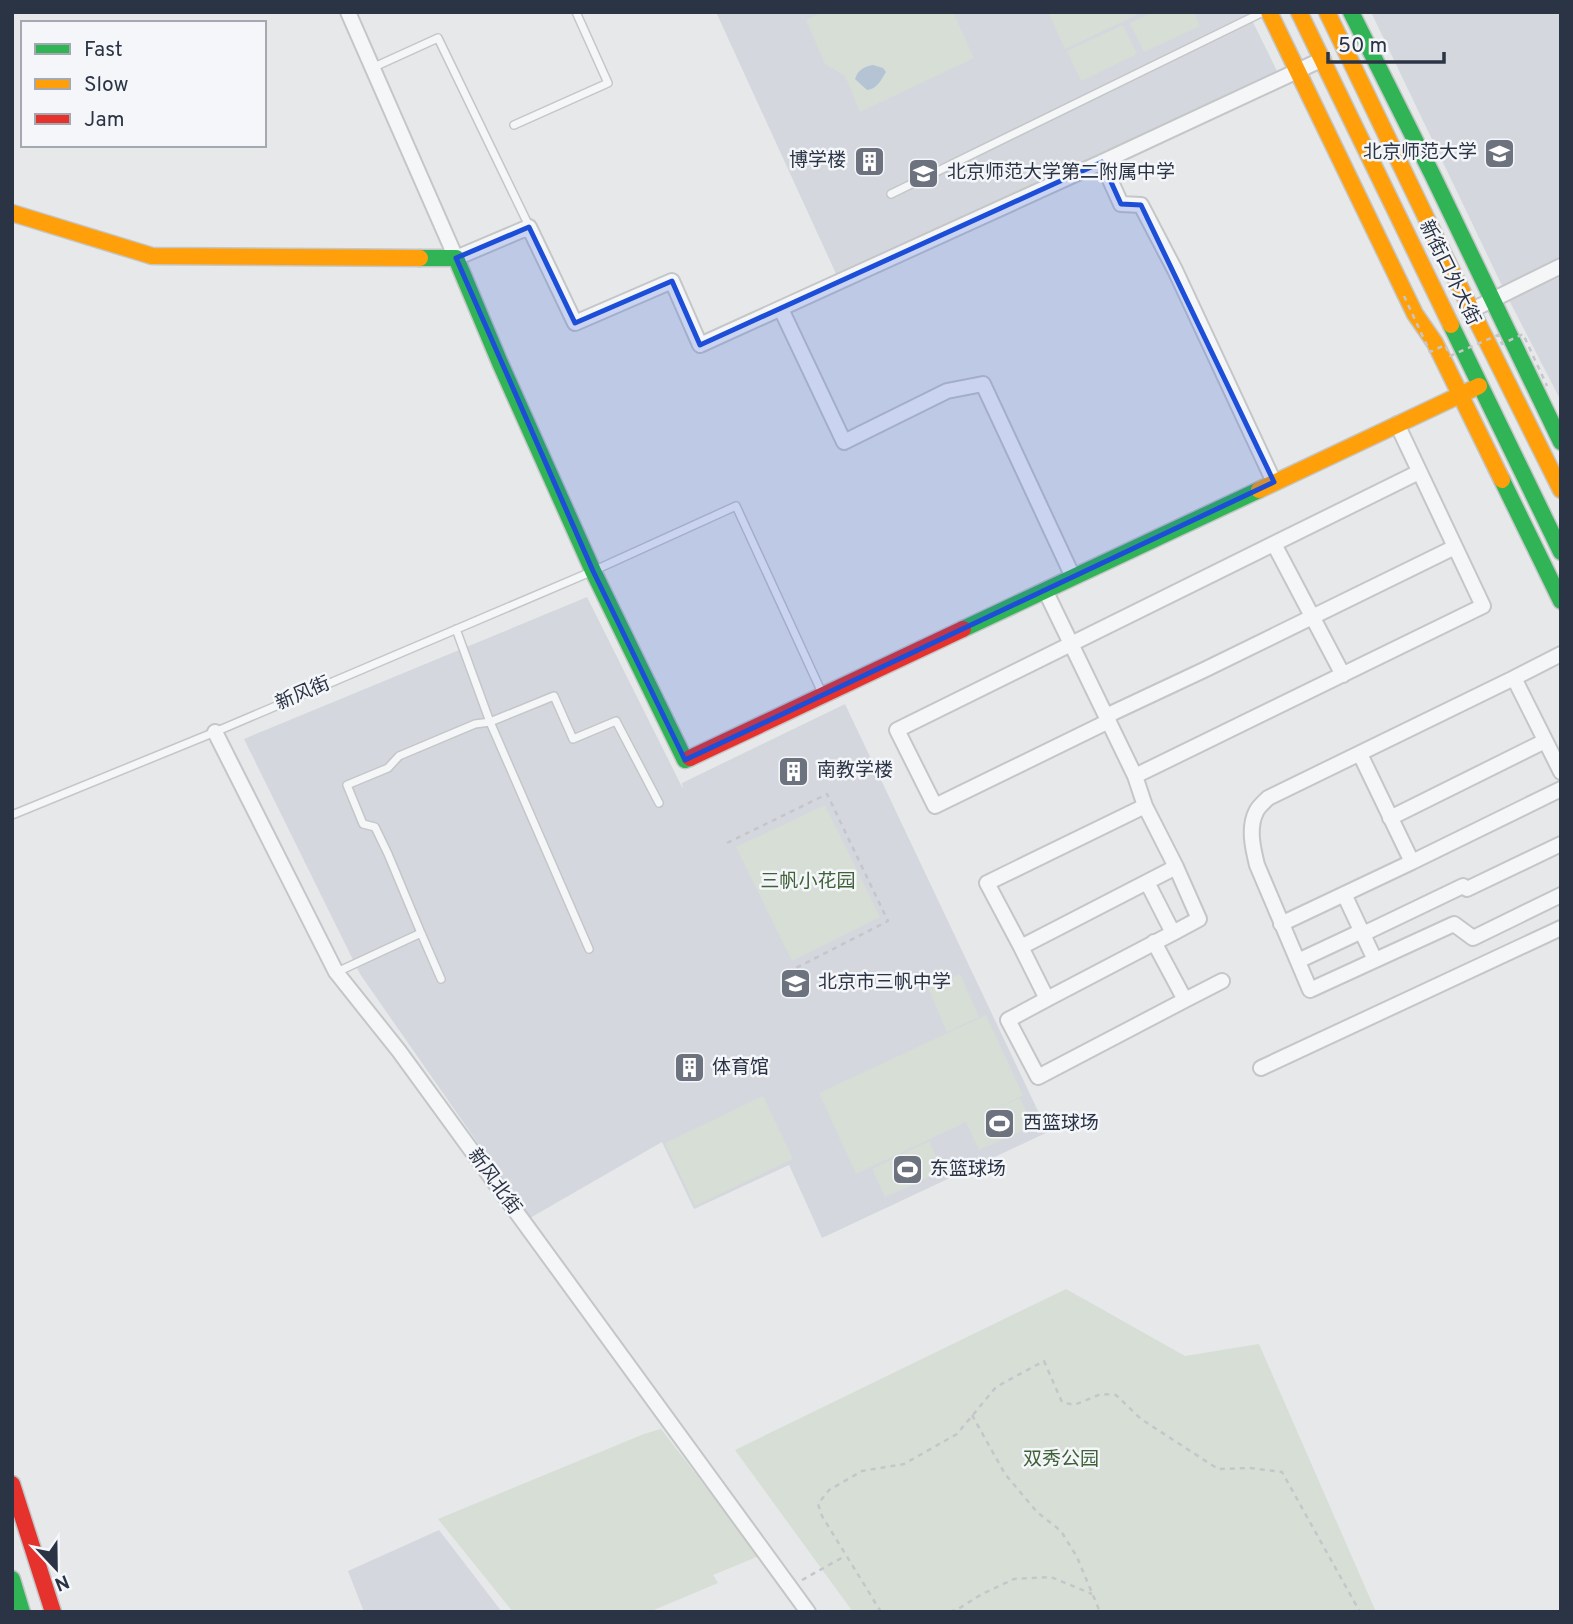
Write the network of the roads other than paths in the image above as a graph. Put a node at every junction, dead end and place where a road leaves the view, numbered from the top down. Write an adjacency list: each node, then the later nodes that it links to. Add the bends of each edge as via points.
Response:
1 (348, 12): 9 (street)
2 (576, 12): 11 (lane, via 608,83)
3 (1263, 12): 13 (lane)
4 (1269, 12): 10 (main road)
5 (1299, 12): 8 (main road, 新街口外大街)
6 (1327, 12): 20 (main road, 新街口外大街)
7 (1351, 12): 18 (main road, 新街口外大街)
8 (1322, 59): 10 (street); 21 (main road, 新街口外大街)
9 (373, 68): 15 (lane, via 438,37); 16 (street)
10 (1297, 70): 12 (street); 22 (main road, via 1415,314)
11 (514, 125)
12 (1102, 162): 19 (street); 26 (street, via 1121,204 1141,205)
13 (891, 194)
14 (12, 213): 16 (main road, via 152,256)
15 (529, 227): 16 (street); 19 (street, via 575,323 673,281 700,345)
16 (456, 258): 31 (main road)
17 (1561, 266): 18 (street)
18 (1493, 301): 20 (street); 24 (main road, 新街口外大街)
19 (781, 309): 32 (street, via 844,442 947,391 983,384)
20 (1472, 310): 27 (main road, 新街口外大街)
21 (1479, 386): 22 (main road); 30 (main road, 新街口外大街)
22 (1460, 394): 23 (main road); 34 (main road)
23 (1396, 424): 25 (street); 26 (main road)
24 (1561, 442)
25 (1419, 472): 28 (street); 29 (street)
26 (1274, 482): 32 (main road)
27 (1561, 490)
28 (1275, 544): 35 (street); 37 (street)
29 (1455, 547): 35 (street); 39 (street, via 1483,606)
30 (1561, 552)
31 (593, 571): 36 (lane, 新风街); 41 (main road, via 685,760); 41 (lane, 新风街, via 736,506)
32 (1073, 577): 33 (main road)
33 (1045, 590): 37 (street); 41 (main road)
34 (1561, 601)
35 (1312, 617): 39 (street); 42 (street)
36 (456, 629): 43 (lane); 44 (lane, 新风街)
37 (1072, 642): 42 (street); 42 (street, via 897,730 935,806)
38 (1561, 653): 40 (street)
39 (1343, 675): 48 (street)
40 (1514, 678): 45 (street); 46 (street)
41 (823, 695)
42 (1108, 718): 48 (street)
43 (490, 722): 50 (lane, via 554,696 573,739 616,722); 62 (lane, via 399,756 388,768 347,785 363,824 375,827); 67 (lane)
44 (215, 732): 52 (lane, 新风街); 70 (street, 新风北街)
45 (1545, 741): 47 (street); 53 (street)
46 (1360, 754): 53 (street); 60 (street, via 1268,798 1256,812 1252,847)
47 (1561, 772)
48 (1135, 776): 51 (street)
49 (1561, 789): 55 (street)
50 (659, 803)
51 (1145, 806): 56 (street); 66 (street, via 988,883)
52 (12, 815)
53 (1390, 818): 55 (street)
54 (1561, 844): 64 (street)
55 (1412, 862): 58 (street)
56 (1176, 867): 57 (street); 63 (street, via 1199,919)
57 (1146, 883): 63 (street); 66 (street)
58 (1344, 894): 60 (street); 64 (street)
59 (1561, 895): 68 (street, via 1473,938 1454,924)
60 (1281, 924): 69 (street)
61 (1561, 928): 75 (street)
62 (421, 933): 70 (lane); 71 (lane)
63 (1173, 933): 65 (street)
64 (1362, 933): 68 (street); 69 (street)
65 (1154, 942): 73 (street); 74 (street)
66 (1021, 947): 73 (street)
67 (589, 949)
68 (1375, 960): 69 (street, via 1310,990)
69 (1298, 961)
70 (336, 972): 80 (street, 新风北街, via 399,1051)
71 (441, 979)
72 (1222, 981): 74 (street)
73 (1047, 999): 74 (street, via 1007,1020 1038,1077)
74 (1185, 1000)
75 (1261, 1068)
76 (12, 1484): 79 (main road)
77 (12, 1579): 78 (main road)
78 (22, 1612)
79 (53, 1612)
80 (808, 1612)

